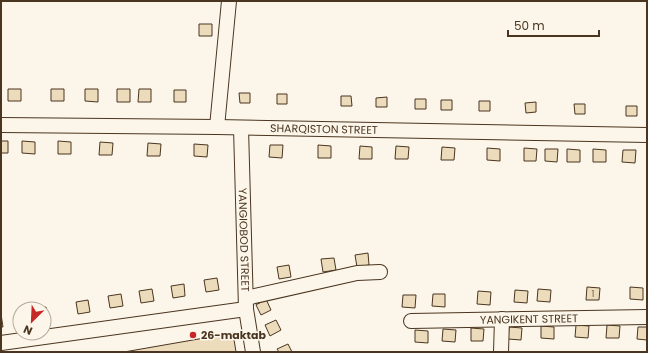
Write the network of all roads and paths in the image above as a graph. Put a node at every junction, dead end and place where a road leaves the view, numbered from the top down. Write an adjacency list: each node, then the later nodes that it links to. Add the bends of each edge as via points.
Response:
1 (229, 1): 3 (street)
2 (1, 125): 3 (street, SHARQISTON STREET)
3 (217, 127): 4 (street, SHARQISTON STREET)
4 (241, 128): 5 (street, SHARQISTON STREET); 7 (street, YANGIOBOD STREET)
5 (647, 135)
6 (380, 272): 7 (street, via 357,273)
7 (246, 304): 11 (street); 12 (street, YANGIOBOD STREET)
8 (647, 317): 9 (street, YANGIKENT STREET)
9 (502, 319): 10 (street, YANGIKENT STREET); 13 (street)
10 (411, 320)
11 (1, 343)
12 (253, 352)
13 (501, 352)

